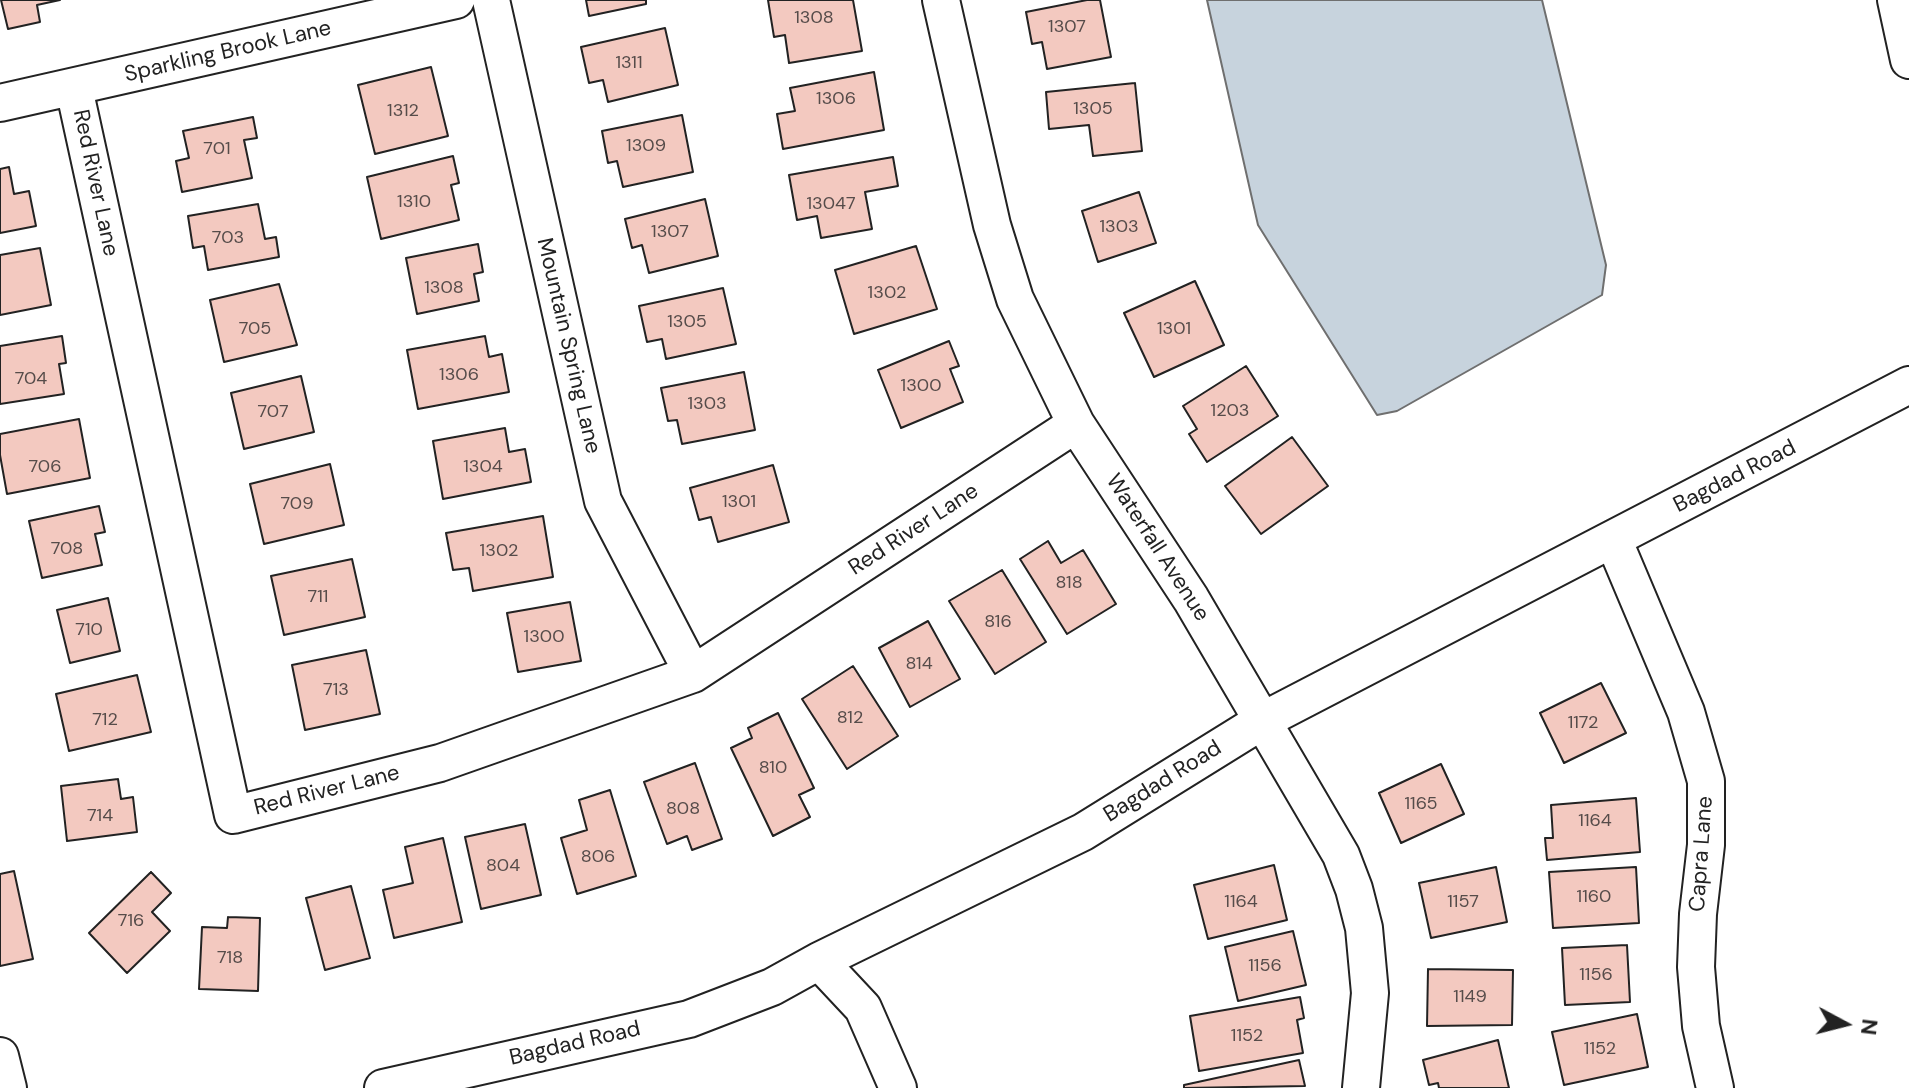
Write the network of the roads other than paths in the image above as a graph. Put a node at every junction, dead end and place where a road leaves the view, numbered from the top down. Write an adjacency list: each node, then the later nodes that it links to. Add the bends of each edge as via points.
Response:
1 (456, 0): 6 (street, Sparkling Brook Lane)
2 (491, 0): 11 (street, Mountain Spring Lane, via 603,501)
3 (941, 0): 9 (street, Waterfall Avenue, via 992,225 1015,299)
4 (1896, 0): 5 (street)
5 (1909, 60)
6 (74, 88): 7 (street, Sparkling Brook Lane); 11 (street, Red River Lane, via 233,815 440,763)
7 (0, 103)
8 (1909, 385): 10 (street, Bagdad Road)
9 (1076, 424): 11 (street, Red River Lane); 12 (street, Waterfall Avenue, via 1191,599)
10 (1613, 539): 12 (street, Bagdad Road); 19 (street, Capra Lane, via 1686,712 1706,781 1696,967 1701,1026)
11 (693, 674)
12 (1262, 721): 13 (street, Bagdad Road, via 1083,832); 18 (street, Waterfall Avenue, via 1341,855 1354,889 1370,993)
13 (819, 961): 16 (street, Bagdad Road, via 772,987 689,1019); 17 (street, via 863,1008)
14 (0, 1056): 15 (street)
15 (8, 1088)
16 (383, 1088)
17 (898, 1088)
18 (1361, 1088)
19 (1715, 1088)

